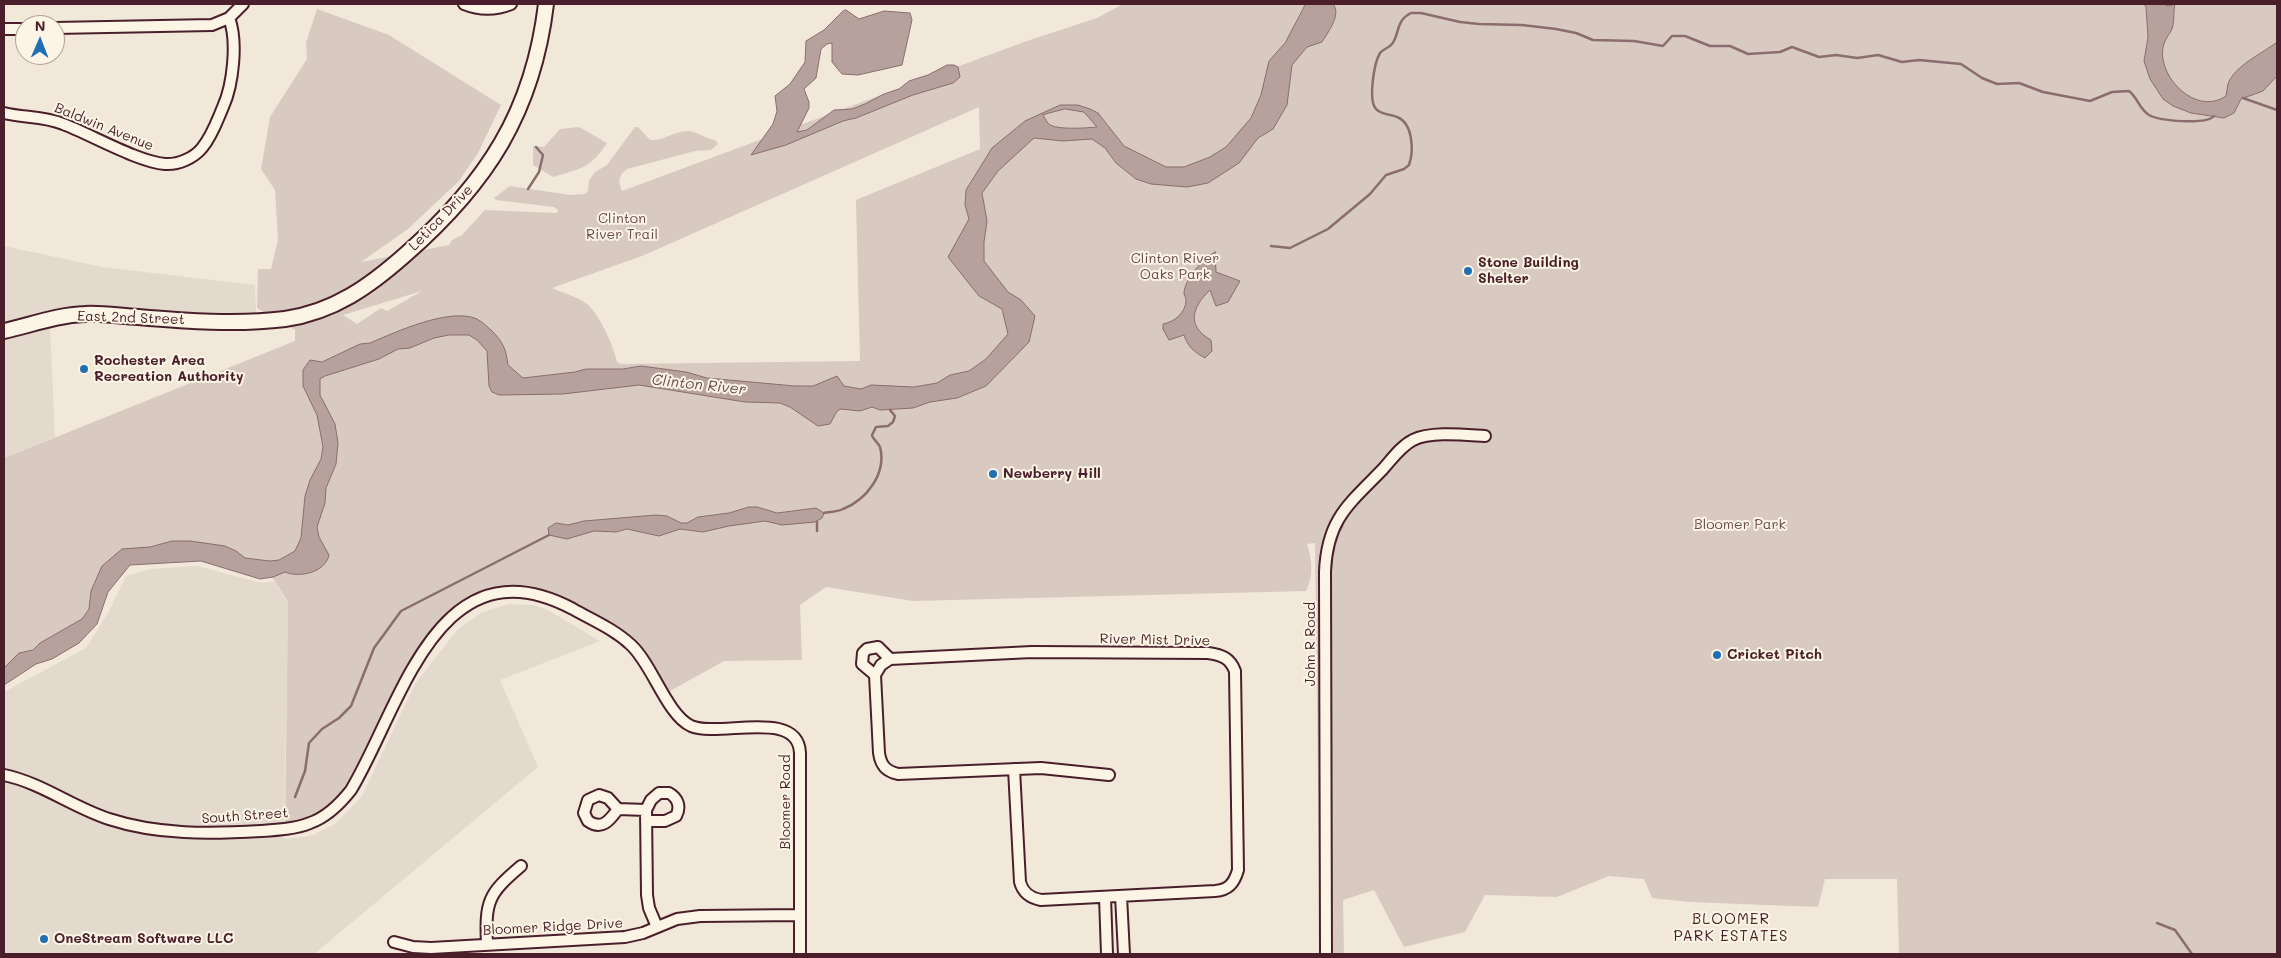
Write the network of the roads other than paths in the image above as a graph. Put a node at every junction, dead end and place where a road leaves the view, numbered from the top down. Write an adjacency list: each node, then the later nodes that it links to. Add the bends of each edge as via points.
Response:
1 (243, 4): 5 (street)
2 (464, 4): 3 (street, via 476,9)
3 (511, 4)
4 (546, 4): 8 (street, Letica Drive, via 536,63 512,126 482,176 449,215 355,295 308,314)
5 (229, 18): 6 (street, via 202,26); 7 (street, Baldwin Avenue, via 232,28 230,90 206,142 198,152 180,162 157,163 55,120)
6 (65, 28)
7 (4, 113)
8 (261, 320): 9 (street, East 2nd Street, via 171,320 86,314 62,316)
9 (4, 331)
10 (1485, 436): 30 (street, John R Road, via 1436,435 1413,440 1344,509 1332,530 1325,557)
11 (499, 592): 15 (street, South Street, via 464,608 428,645 402,685 351,790 330,812 309,824 202,833 137,826 97,815 32,782); 23 (street, Bloomer Road, via 523,591 547,597 622,637 645,660 670,704 691,726 781,729 795,736 800,746)
12 (890, 659): 13 (street); 13 (street, River Mist Drive, via 878,648 867,649 863,653 862,664); 21 (street, River Mist Drive, via 1054,652 1208,654 1228,660 1235,672 1236,877 1223,890)
13 (875, 675): 14 (street, via 879,753 886,770 898,774)
14 (1014, 769): 16 (street, via 1056,768); 22 (street, River Mist Drive, via 1020,882 1024,891 1041,900)
15 (4, 774)
16 (1109, 774)
17 (618, 809): 18 (street)
18 (646, 810): 19 (street); 19 (street, via 654,796 661,792 674,795 678,803 678,812 671,820)
19 (646, 821): 24 (street, via 649,908)
20 (521, 866): 26 (street, via 494,890 486,918)
21 (1121, 896): 22 (street, River Mist Drive); 29 (street)
22 (1104, 897): 28 (street)
23 (800, 915): 24 (street, Bloomer Ridge Drive, via 695,916); 27 (street, Bloomer Road)
24 (657, 927): 26 (street, Bloomer Ridge Drive, via 625,938)
25 (394, 942): 26 (street, Bloomer Ridge Drive, via 431,948)
26 (487, 945)
27 (800, 954)
28 (1107, 954)
29 (1124, 954)
30 (1326, 954)

